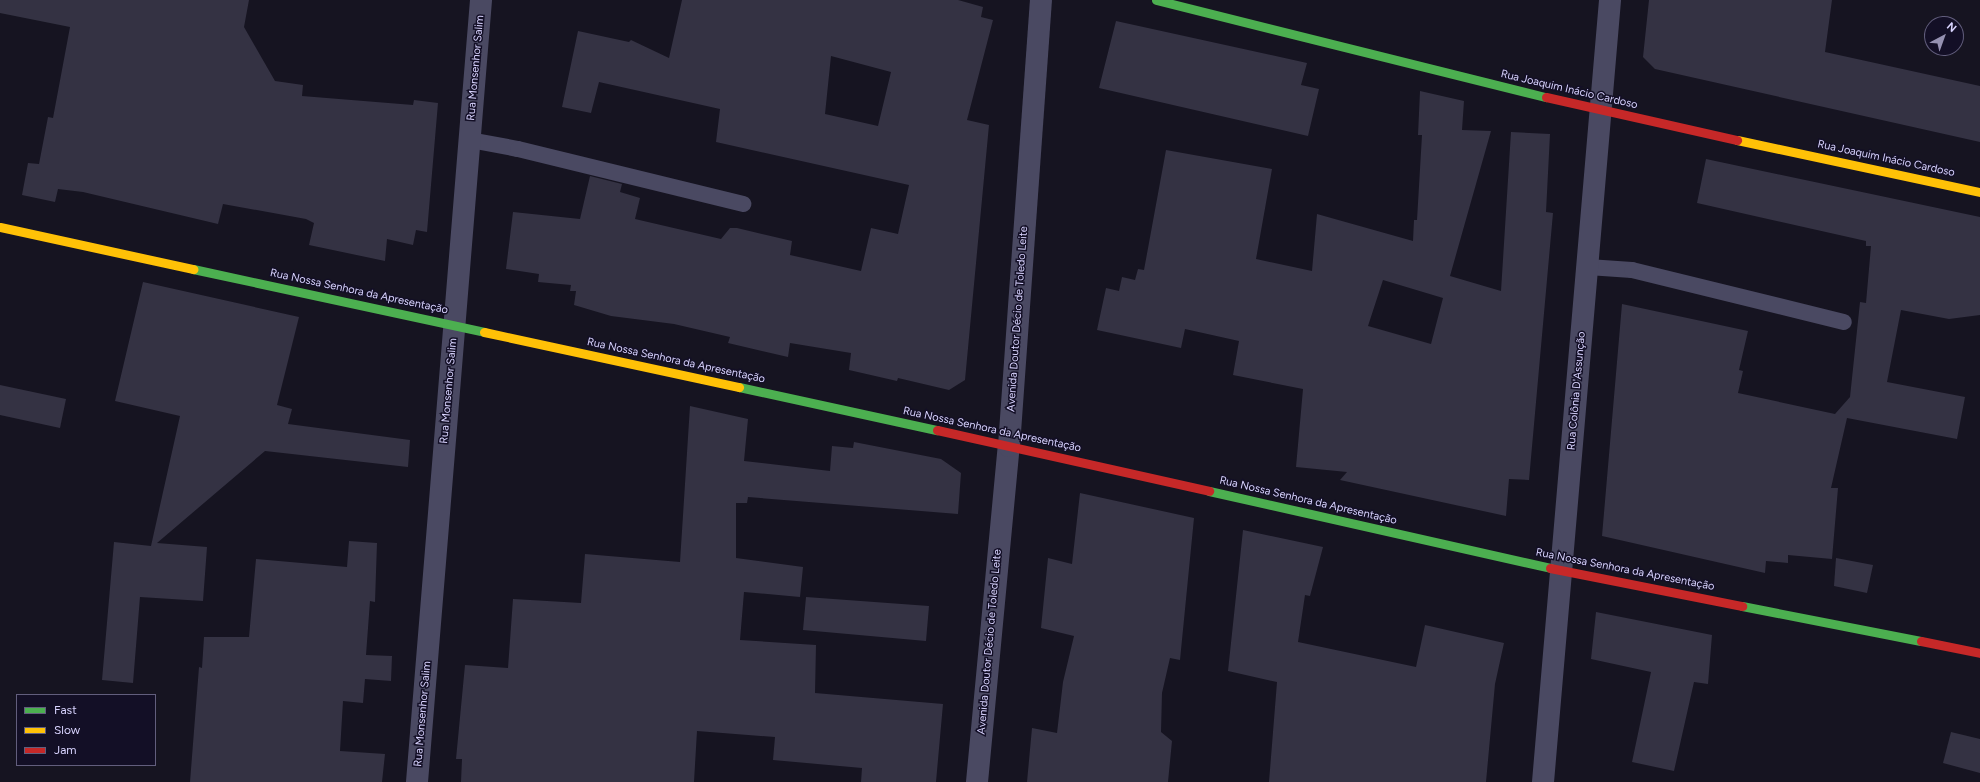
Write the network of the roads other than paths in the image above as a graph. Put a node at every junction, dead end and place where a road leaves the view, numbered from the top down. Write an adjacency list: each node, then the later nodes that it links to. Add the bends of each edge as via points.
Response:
1 (482, 0): 6 (street, Rua Monsenhor Salim)
2 (1041, 0): 13 (street, Avenida Doutor Décio de Toledo Leite)
3 (1156, 0): 5 (street, Rua Joaquim Inácio Cardoso)
4 (1610, 0): 5 (street, Rua Colônia D'Assunção)
5 (1601, 111): 7 (street, Rua Joaquim Inácio Cardoso); 10 (street, Rua Colônia D'Assunção)
6 (470, 140): 8 (lane, via 518,149); 12 (street, Rua Monsenhor Salim)
7 (1980, 192)
8 (743, 204)
9 (0, 227): 12 (street, Rua Nossa Senhora da Apresentação)
10 (1588, 266): 11 (lane, via 1632,270); 14 (street, Rua Colônia D'Assunção)
11 (1844, 322)
12 (454, 325): 13 (street, Rua Nossa Senhora da Apresentação); 16 (street, Rua Monsenhor Salim)
13 (1008, 446): 14 (street, Rua Nossa Senhora da Apresentação); 17 (street, Avenida Doutor Décio de Toledo Leite)
14 (1560, 570): 15 (street, Rua Nossa Senhora da Apresentação); 18 (street, Rua Colônia D'Assunção)
15 (1980, 653)
16 (417, 782)
17 (977, 782)
18 (1543, 782)

